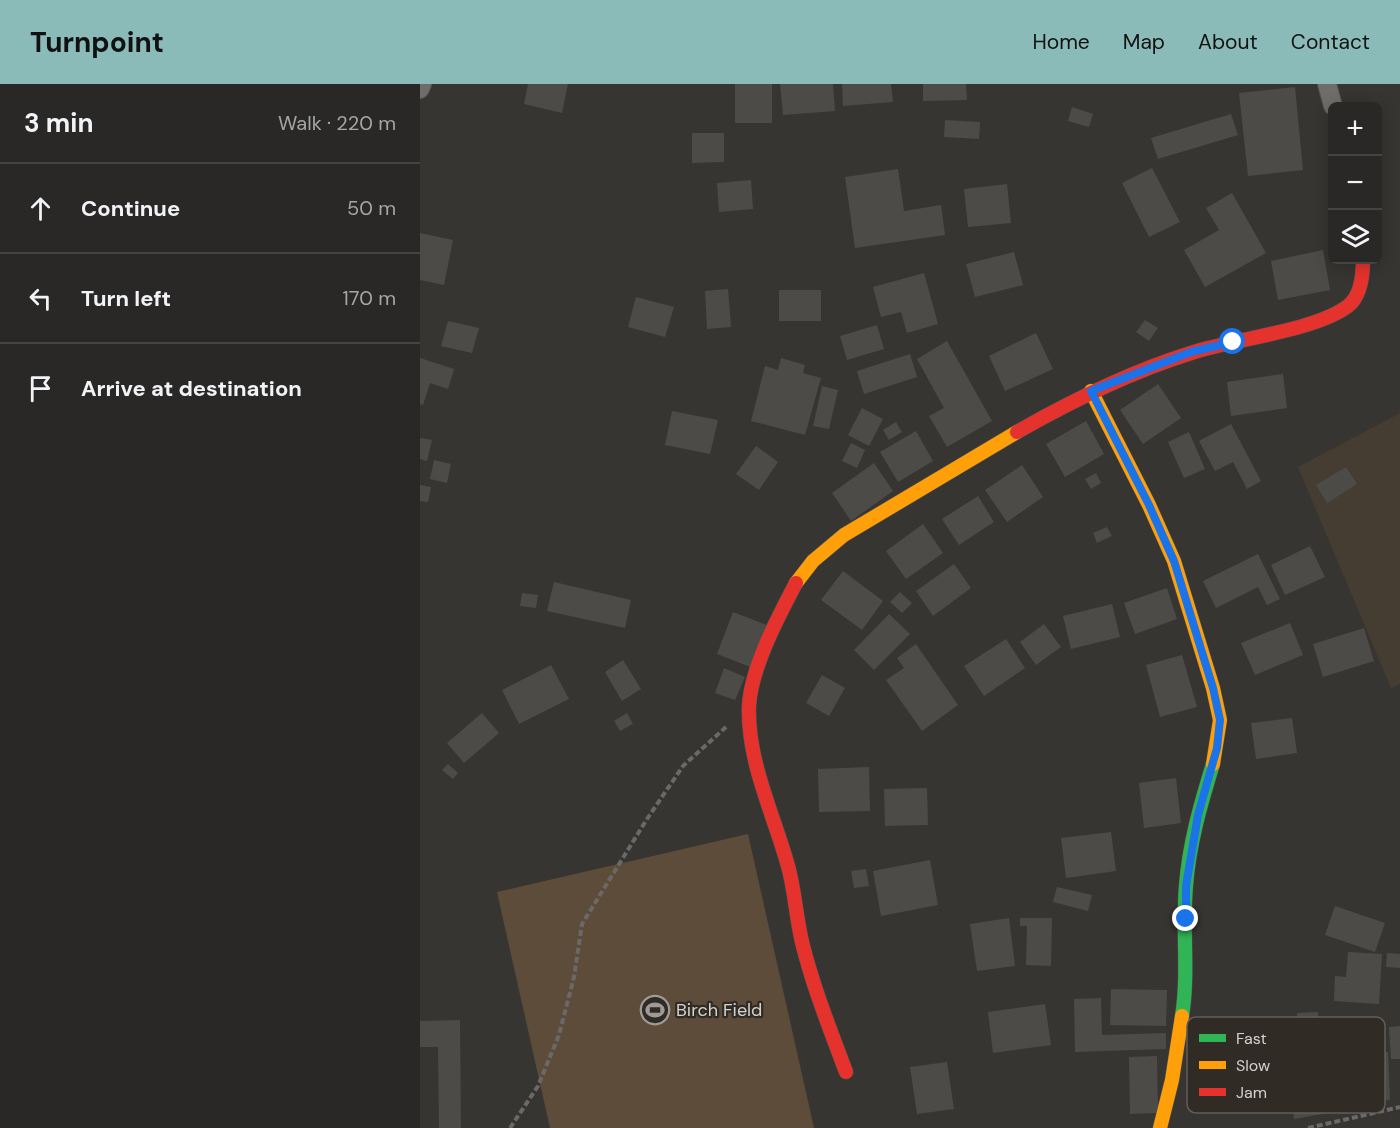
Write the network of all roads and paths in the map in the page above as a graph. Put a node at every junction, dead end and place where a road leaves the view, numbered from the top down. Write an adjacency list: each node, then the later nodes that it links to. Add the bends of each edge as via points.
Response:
1 (422, 84): 3 (street)
2 (1327, 84): 4 (street)
3 (420, 89)
4 (1332, 102)
5 (1364, 264): 6 (street, via 1365,275 1349,305 1333,313 1191,352)
6 (1091, 391): 7 (street, via 821,552 802,573 789,596 755,679); 13 (street, via 1174,561 1220,720 1186,886 1186,990)
7 (749, 705): 8 (street, via 758,763 789,868 796,920); 12 (path, via 683,766 582,924 559,1035 538,1086)
8 (846, 1072)
9 (1400, 1107): 10 (path)
10 (1385, 1110)
11 (1374, 1113): 14 (path)
12 (510, 1128)
13 (1160, 1128)
14 (1308, 1128)

